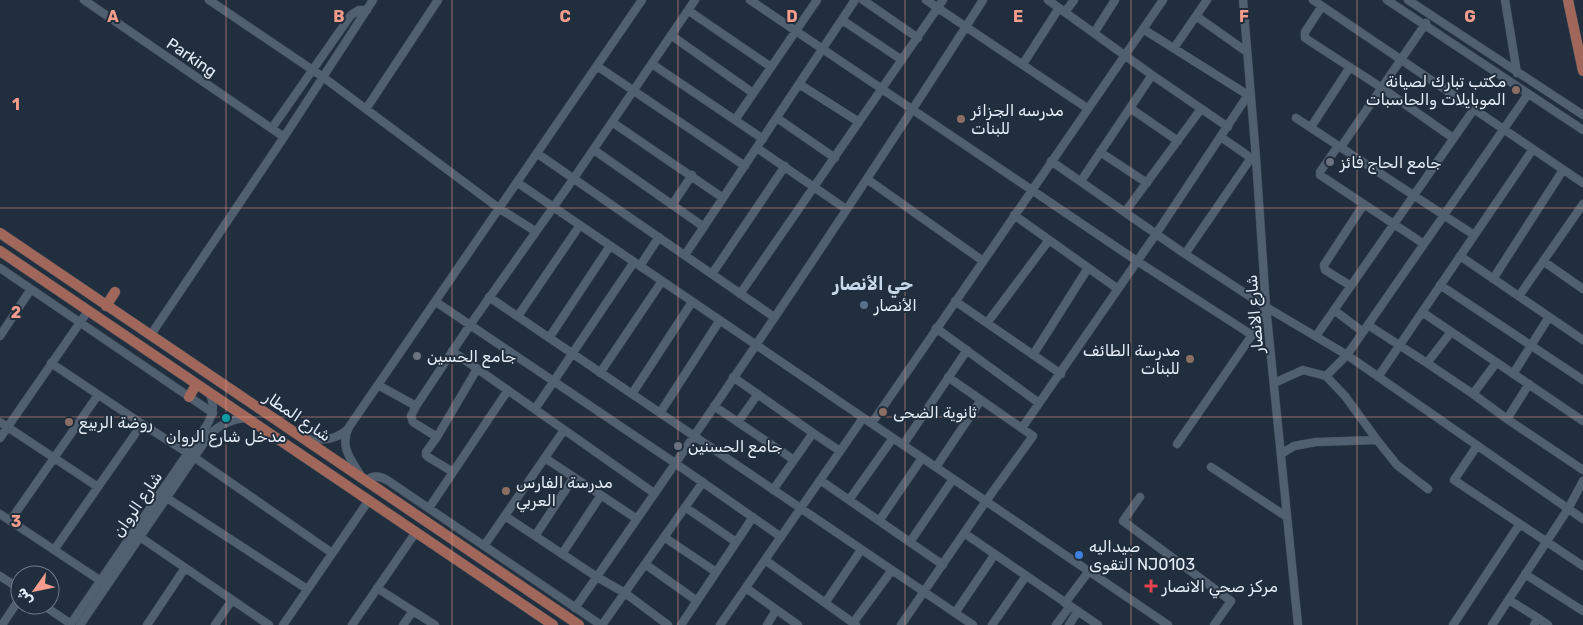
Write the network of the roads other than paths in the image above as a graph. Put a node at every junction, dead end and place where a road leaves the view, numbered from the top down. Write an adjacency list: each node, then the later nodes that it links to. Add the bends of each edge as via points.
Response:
1 (84, 0): 78 (street, Parking)
2 (209, 0): 52 (street)
3 (373, 0): 28 (street)
4 (438, 0): 66 (street)
5 (642, 0): 49 (street)
6 (695, 0): 29 (street)
7 (750, 0): 37 (street)
8 (817, 0): 37 (street)
9 (855, 0): 33 (street)
10 (863, 0): 40 (street)
11 (926, 0): 27 (street)
12 (943, 0): 27 (street)
13 (983, 0): 35 (street)
14 (1048, 0): 30 (street)
15 (1074, 0): 30 (street)
16 (1116, 0): 38 (street)
17 (1163, 0): 36 (street)
18 (1207, 0): 31 (street)
19 (1243, 0): 43 (street, شارع الانصار)
20 (1313, 0): 26 (street)
21 (1387, 0): 34 (street)
22 (1408, 0): 32 (street)
23 (1498, 0): 25 (street)
24 (1568, 0): 53 (main road)
25 (1506, 2): 54 (street)
26 (1322, 6): 46 (street); 51 (street, via 1305,32 1305,38)
27 (938, 8): 35 (street); 40 (street)
28 (367, 10): 52 (street, via 351,15); 56 (street)
29 (689, 10): 39 (street); 50 (street)
30 (1062, 10): 38 (street); 48 (street)
31 (1196, 16): 41 (street); 43 (street)
32 (1430, 16): 34 (street); 54 (street)
33 (842, 20): 42 (street); 45 (street)
34 (1424, 25): 46 (street); 62 (street)
35 (966, 26): 48 (street); 69 (street)
36 (1143, 28): 41 (street); 44 (street)
37 (796, 31): 42 (street); 50 (street)
38 (1094, 33): 44 (street)
39 (672, 36): 47 (street); 61 (street)
40 (918, 38): 45 (street)
41 (1174, 48): 63 (street)
42 (822, 49): 57 (street); 59 (street)
43 (1247, 52): 63 (street, شارع الانصار)
44 (1124, 55): 55 (street); 64 (street)
45 (902, 60): 59 (street)
46 (1401, 60): 58 (street); 68 (street)
47 (652, 64): 60 (street); 73 (street)
48 (1022, 64): 64 (street)
49 (597, 66): 60 (street); 91 (street)
50 (771, 67): 61 (street)
51 (1350, 67): 58 (street); 77 (street)
52 (312, 70): 56 (street); 78 (street)
53 (1583, 71)
54 (1517, 73): 70 (street)
55 (1152, 75): 65 (street); 67 (street)
56 (323, 77): 66 (street); 81 (street)
57 (799, 84): 71 (street); 75 (street)
58 (1382, 88): 83 (street); 86 (street)
59 (882, 89): 69 (street); 75 (street)
60 (634, 91): 74 (street); 95 (street)
61 (753, 93): 73 (street)
62 (1528, 94): 79 (street); 80 (street)
63 (1250, 95): 76 (street); 93 (street, شارع الانصار)
64 (1088, 108): 94 (street)
65 (1130, 108): 85 (street); 90 (street)
66 (366, 109): 113 (street)
67 (1201, 109): 76 (street); 85 (street)
68 (1474, 109): 79 (street); 83 (street)
69 (913, 110): 100 (street); 106 (street)
70 (1583, 115)
71 (777, 118): 84 (street); 92 (street)
72 (1296, 118): 77 (street)
73 (735, 120): 84 (street)
74 (612, 122): 89 (street); 98 (street)
75 (859, 122): 92 (street)
76 (1228, 127): 82 (street)
77 (1310, 127): 86 (street)
78 (272, 128): 81 (street, Parking)
79 (1504, 129): 88 (street); 117 (street)
80 (1583, 130)
81 (284, 137): 172 (street)
82 (1221, 137): 93 (street); 123 (street)
83 (1454, 138): 107 (street)
84 (764, 139): 87 (street)
85 (1178, 141): 103 (street)
86 (1339, 146): 107 (street); 109 (street, via 1320,174)
87 (757, 148): 95 (street); 96 (street)
88 (1532, 149): 97 (street); 124 (street)
89 (594, 150): 99 (street); 111 (street)
90 (1100, 152): 101 (street); 103 (street)
91 (538, 154): 99 (street); 102 (street)
92 (835, 158): 105 (street)
93 (1254, 158): 130 (street); 155 (street, شارع الانصار)
94 (1051, 160): 101 (street); 106 (street)
95 (745, 166): 108 (street)
96 (785, 166): 105 (street); 139 (street)
97 (1563, 170): 104 (street); 140 (street)
98 (692, 175): 108 (street); 111 (street)
99 (574, 178): 112 (street); 125 (street)
100 (867, 179): 114 (street); 133 (street)
101 (1081, 181): 115 (street)
102 (518, 183): 112 (street); 113 (street)
103 (1147, 183): 115 (street)
104 (1583, 183)
105 (815, 186): 114 (street); 148 (street)
106 (1031, 190): 116 (street); 134 (street)
107 (1414, 195): 117 (street); 119 (street)
108 (723, 198): 120 (street)
109 (1364, 204): 119 (street); 143 (street, via 1324,265 1325,270)
110 (1583, 204): 135 (street)
111 (672, 205): 120 (street)
112 (553, 206): 118 (street); 121 (street)
113 (500, 209): 121 (street); 152 (street)
114 (846, 209): 160 (street)
115 (1125, 212): 123 (street)
116 (1014, 214): 126 (street); 133 (street)
117 (1444, 215): 124 (street); 127 (street)
118 (580, 225): 128 (street); 159 (street)
119 (1394, 225): 127 (street); 143 (street)
120 (704, 227): 131 (street)
121 (535, 231): 150 (street)
122 (0, 233): 154 (main road, شارع المطار)
123 (1156, 234): 130 (street); 134 (street)
124 (1474, 235): 132 (street)
125 (659, 238): 131 (street); 136 (street)
126 (1049, 240): 138 (street); 164 (street)
127 (1424, 244): 166 (street)
128 (610, 246): 136 (street); 174 (street)
129 (0, 252): 157 (main road, شارع المطار)
130 (1185, 254): 155 (street)
131 (685, 256): 139 (street)
132 (1460, 256): 140 (street); 142 (street)
133 (983, 261): 151 (street)
134 (1137, 261): 145 (street); 170 (street)
135 (1542, 261): 146 (street); 149 (street)
136 (637, 264): 141 (street); 181 (street)
137 (0, 268): 144 (street)
138 (1088, 268): 145 (street); 182 (street)
139 (712, 274): 148 (street)
140 (1493, 279): 149 (street)
141 (662, 281): 153 (street); 188 (street)
142 (1440, 285): 158 (street); 178 (street)
143 (1351, 286): 156 (street)
144 (31, 289): 163 (street); 171 (street)
145 (1118, 289): 189 (street)
146 (1583, 289)
147 (115, 292): 154 (main road)
148 (740, 294): 160 (street)
149 (1519, 296): 161 (street)
150 (490, 297): 159 (street); 165 (street)
151 (955, 301): 164 (street); 167 (street)
152 (436, 302): 165 (street); 200 (street)
153 (692, 302): 162 (street); 203 (street)
154 (106, 306): 172 (main road, شارع المطار)
155 (1266, 307): 170 (street); 173 (street); 197 (street, شارع الانصار)
156 (1334, 310): 168 (street); 173 (street)
157 (88, 311): 163 (street); 199 (main road, شارع المطار)
158 (1422, 312): 169 (street); 177 (street)
159 (518, 316): 174 (street)
160 (774, 317): 176 (street)
161 (1550, 317): 175 (street); 178 (street)
162 (720, 320): 176 (street); 214 (street)
163 (80, 323): 186 (street); 207 (street)
164 (988, 324): 182 (street)
165 (470, 325): 180 (street); 196 (street)
166 (1368, 325): 168 (street); 177 (street)
167 (936, 328): 179 (street); 221 (street)
168 (1363, 332): 183 (street)
169 (1451, 332): 184 (street); 185 (street)
170 (1252, 335): 234 (street)
171 (0, 336)
172 (150, 336): 232 (main road, شارع المطار)
173 (1316, 336): 183 (street)
174 (549, 338): 181 (street)
175 (1583, 340)
176 (755, 344): 192 (street); 216 (street)
177 (1400, 345): 184 (street); 193 (street)
178 (1531, 346): 190 (street); 195 (street)
179 (967, 350): 194 (street); 209 (street)
180 (452, 351): 187 (street); 210 (street)
181 (571, 353): 188 (street); 196 (street)
182 (1033, 355): 189 (street)
183 (1347, 356): 191 (street); 193 (street)
184 (1427, 363): 205 (street)
185 (1496, 363): 190 (street); 205 (street)
186 (51, 364): 206 (street); 223 (street)
187 (477, 369): 201 (street); 229 (street)
188 (600, 374): 203 (street)
189 (1060, 374): 209 (street)
190 (1513, 374): 198 (street)
191 (1326, 376): 197 (street, via 1303,370); 233 (street)
192 (733, 377): 204 (street); 211 (street)
193 (1378, 377): 236 (street)
194 (948, 378): 208 (street); 235 (street)
195 (1583, 380)
196 (553, 381): 212 (street); 244 (street)
197 (1274, 383): 238 (street, شارع الانصار)
198 (1529, 384): 217 (street); 218 (street)
199 (196, 385): 202 (main road, شارع المطار); 207 (main road)
200 (378, 385): 210 (street); 224 (street)
201 (508, 390): 212 (street); 248 (street)
202 (210, 394): 213 (street); 215 (main road, شارع المطار)
203 (632, 394): 214 (street)
204 (758, 394): 220 (street); 227 (street)
205 (1473, 394): 217 (street)
206 (98, 395): 222 (street); 240 (street)
207 (189, 396): 213 (street)
208 (981, 400): 225 (street); 245 (street)
209 (1039, 403): 225 (street)
210 (416, 406): 229 (street, via 411,416 413,422)
211 (714, 406): 220 (street); 228 (street)
212 (535, 409): 226 (street)
213 (213, 413): 239 (street, شارع الروان)
214 (660, 413): 228 (street)
215 (245, 418): 239 (street, شارع الروان, via 228,421 215,429); 262 (main road, شارع المطار)
216 (863, 418): 221 (street); 237 (street)
217 (1507, 419): 247 (street)
218 (1583, 421)
219 (0, 422): 223 (street)
220 (738, 422): 243 (street)
221 (872, 423): 231 (street)
222 (142, 424): 239 (street); 255 (street)
223 (8, 427): 230 (street); 240 (street)
224 (349, 427): 232 (street, via 331,439); 250 (street, via 344,440 346,450)
225 (1022, 428): 264 (street, via 1033,436)
226 (564, 430): 241 (street); 258 (street)
227 (813, 433): 237 (street); 243 (street)
228 (693, 436): 244 (street); 257 (street)
229 (436, 437): 248 (street, via 426,455)
230 (0, 438)
231 (893, 438): 235 (street); 263 (street)
232 (304, 439): 250 (main road, شارع المطار)
233 (1377, 440): 238 (street, via 1316,442 1294,446); 256 (street, via 1397,465)
234 (1176, 444)
235 (903, 445): 242 (street)
236 (1477, 446): 268 (street); 277 (street, via 1454,480)
237 (840, 451): 252 (street)
238 (1281, 454): 271 (street, شارع الانصار)
239 (191, 455): 261 (street, شارع الروان); 293 (street); 308 (street, شارع الروان)
240 (53, 457): 255 (street); 275 (street)
241 (545, 458): 249 (street); 270 (street)
242 (922, 458): 245 (street); 276 (street)
243 (794, 460): 257 (street)
244 (675, 463): 254 (street); 258 (street)
245 (936, 467): 251 (street)
246 (1211, 467): 271 (street)
247 (1583, 470)
248 (453, 472): 265 (street)
249 (574, 477): 259 (street); 282 (street)
250 (364, 479): 265 (street, via 384,478); 280 (main road, شارع المطار)
251 (953, 479): 264 (street); 286 (street)
252 (820, 480): 263 (street); 267 (street)
253 (1583, 481): 268 (street)
254 (703, 482): 266 (street); 272 (street)
255 (98, 487): 291 (street)
256 (1428, 489)
257 (773, 490): 267 (street)
258 (654, 493): 273 (street)
259 (601, 495): 273 (street); 294 (street)
260 (1140, 497): 356 (street, via 1123,521 1231,602)
261 (167, 498): 281 (street, شارع الروان); 311 (street)
262 (369, 500): 278 (main road, شارع المطار); 293 (street)
263 (849, 500): 276 (street)
264 (986, 501): 279 (street); 303 (street)
265 (429, 508): 289 (street)
266 (685, 508): 283 (street); 285 (street)
267 (800, 509): 284 (street); 292 (street)
268 (1568, 509): 274 (street); 287 (street)
269 (0, 514): 275 (street)
270 (505, 516): 282 (street); 289 (street)
271 (1287, 517): 357 (street, شارع الانصار)
272 (753, 518): 284 (street); 285 (street)
273 (637, 519): 307 (street)
274 (1583, 519)
275 (10, 520): 291 (street)
276 (879, 521): 286 (street)
277 (1519, 525): 287 (street); 358 (street)
278 (416, 532): 288 (main road, شارع المطار); 309 (street)
279 (964, 533): 295 (street); 299 (street)
280 (445, 534): 288 (main road, via 444,542); 290 (main road, شارع المطار)
281 (140, 536): 301 (street); 333 (street, شارع الروان)
282 (535, 536): 294 (street)
283 (664, 537): 298 (street); 304 (street)
284 (781, 537): 296 (street)
285 (736, 542): 304 (street)
286 (910, 542): 299 (street)
287 (1546, 542): 300 (street); 305 (street)
288 (437, 546): 297 (main road, شارع المطار)
289 (484, 546): 319 (street)
290 (466, 548): 297 (main road, via 460,553); 342 (main road, شارع المطار)
291 (54, 550): 308 (street)
292 (861, 550): 302 (street); 317 (street)
293 (332, 553): 311 (street)
294 (562, 554): 307 (street)
295 (994, 554): 306 (street); 325 (street)
296 (765, 560): 310 (street); 317 (street)
297 (459, 561): 341 (main road, شارع المطار)
298 (645, 564): 313 (street); 315 (street)
299 (942, 565): 312 (street)
300 (1583, 566)
301 (186, 568): 314 (street); 334 (street)
302 (892, 570): 312 (street); 331 (street)
303 (1089, 571): 318 (street); 328 (street)
304 (716, 572): 315 (street)
305 (1525, 574): 316 (street); 322 (street)
306 (1026, 576): 318 (street); 351 (street)
307 (597, 577): 313 (street); 319 (street)
308 (101, 581): 330 (street, شارع الروان)
309 (377, 588): 321 (street); 338 (street)
310 (746, 588): 320 (street); 346 (street)
311 (307, 589): 337 (street)
312 (924, 592): 325 (street); 327 (street)
313 (625, 593): 343 (street); 344 (street)
314 (232, 600): 335 (street); 336 (street)
315 (697, 600): 345 (street)
316 (1509, 600): 329 (street); 359 (street)
317 (825, 603): 331 (street)
318 (1067, 604): 323 (street); 352 (street)
319 (575, 608): 343 (street)
320 (776, 610): 347 (street); 348 (street)
321 (413, 611): 339 (street); 340 (street)
322 (1583, 611)
323 (1078, 612): 353 (street); 354 (street)
324 (10, 613): 332 (street)
325 (955, 613): 350 (street)
326 (57, 615): 330 (street)
327 (903, 622): 349 (street)
328 (1157, 622): 355 (street)
329 (1536, 622): 360 (street)
330 (70, 624)
331 (854, 624)
332 (2, 625)
333 (80, 625)
334 (147, 625)
335 (215, 625)
336 (269, 625)
337 (283, 625)
338 (352, 625)
339 (403, 625)
340 (435, 625)
341 (553, 625)
342 (579, 625)
343 (602, 625)
344 (668, 625)
345 (681, 625)
346 (720, 625)
347 (767, 625)
348 (798, 625)
349 (912, 625)
350 (972, 625)
351 (992, 625)
352 (1056, 625)
353 (1069, 625)
354 (1098, 625)
355 (1168, 625)
356 (1214, 625)
357 (1298, 625)
358 (1453, 625)
359 (1492, 625)
360 (1548, 625)

